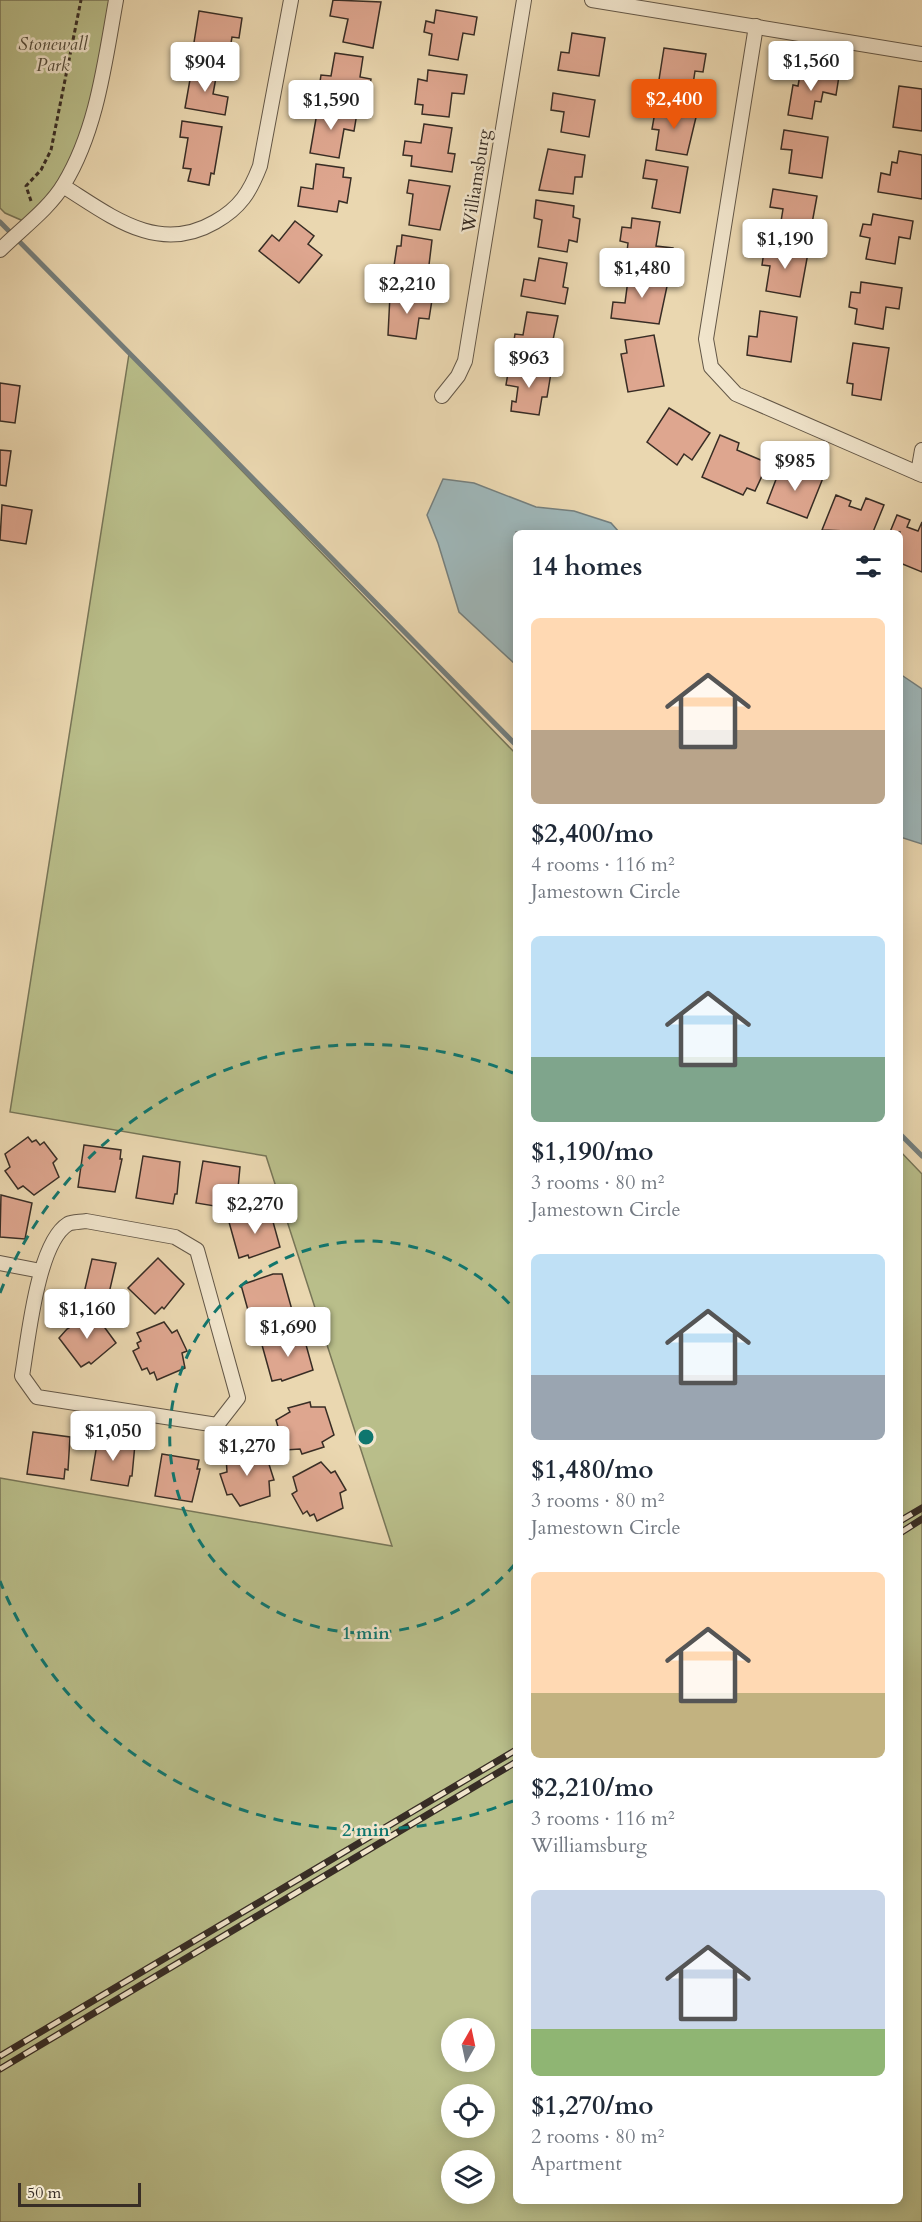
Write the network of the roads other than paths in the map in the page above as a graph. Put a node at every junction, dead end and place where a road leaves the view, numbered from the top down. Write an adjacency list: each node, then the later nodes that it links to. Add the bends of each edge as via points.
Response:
1 (116, 0): 7 (street, via 92,116 82,148)
2 (291, 0): 7 (street, via 260,166 251,190 232,212 204,229 164,236 130,226)
3 (524, 0): 9 (street, Williamsburg, via 465,362)
4 (592, 0): 5 (street)
5 (756, 26): 6 (street); 11 (street, via 706,339 711,367 736,394)
6 (922, 54)
7 (63, 186): 8 (street)
8 (2, 248)
9 (442, 396)
10 (922, 450): 11 (street)
11 (920, 474)
12 (0, 1263): 13 (street)
13 (41, 1271): 13 (street, via 22,1376 37,1397 217,1425 238,1398 197,1250 175,1237 86,1221 69,1223 56,1237)

